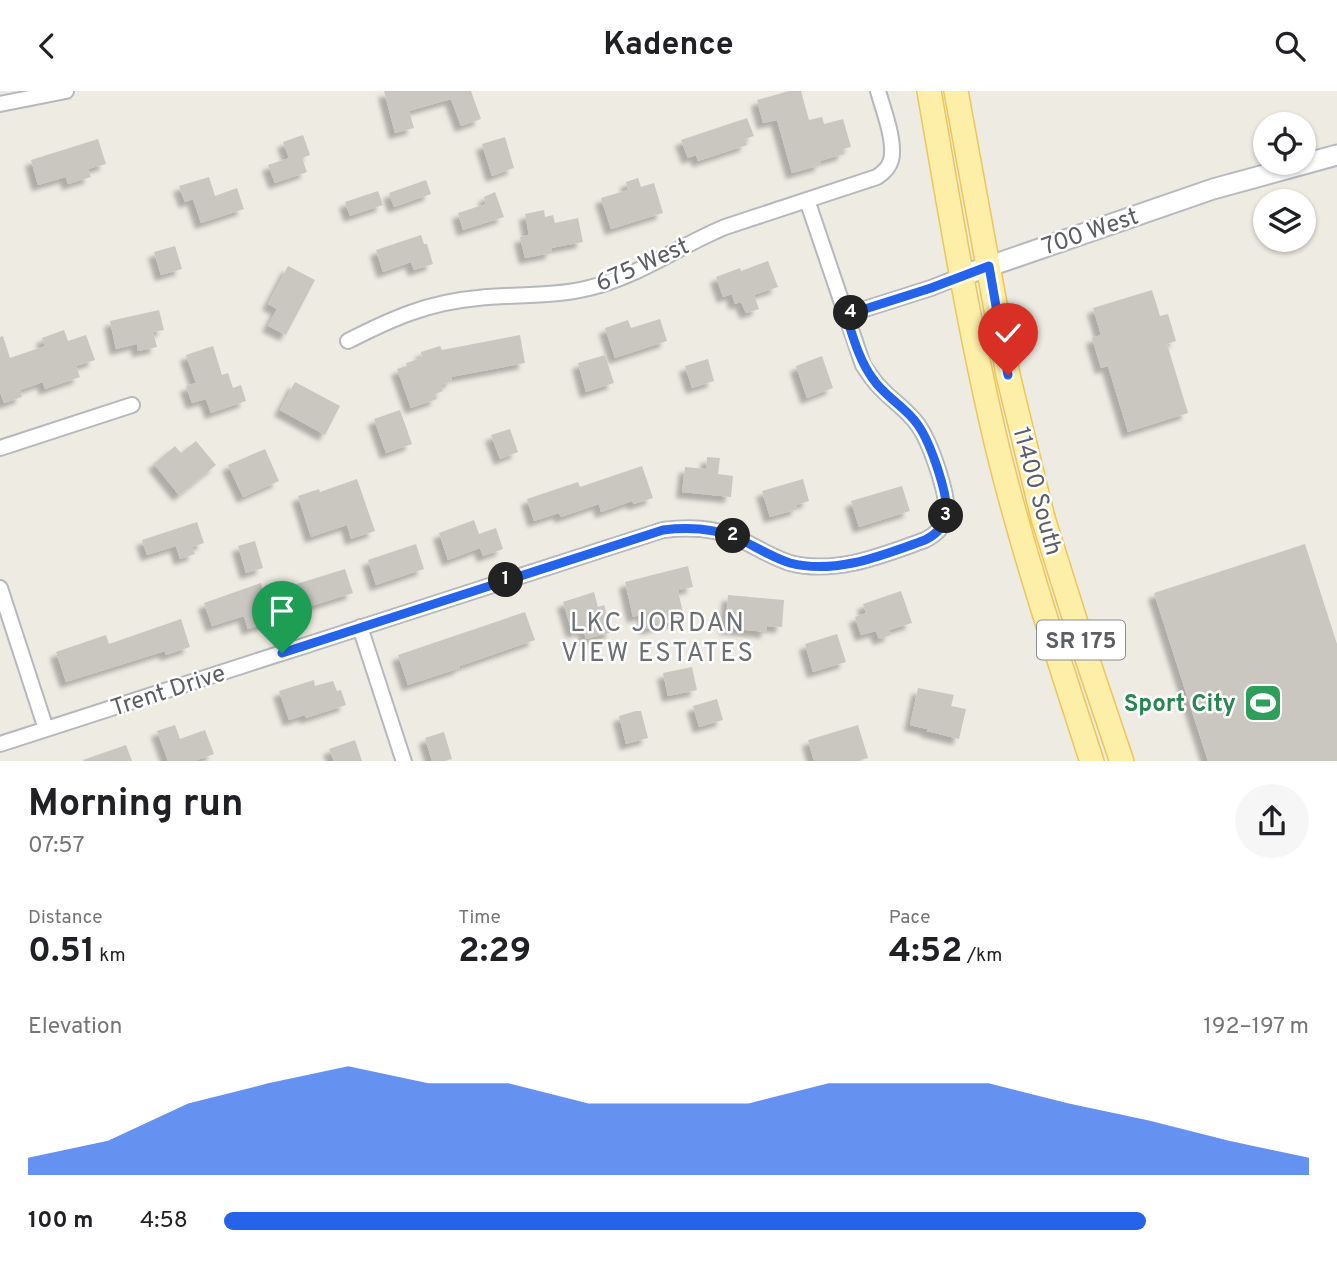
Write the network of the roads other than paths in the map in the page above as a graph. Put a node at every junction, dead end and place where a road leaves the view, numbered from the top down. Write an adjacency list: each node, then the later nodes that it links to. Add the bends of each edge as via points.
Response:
1 (66, 91): 5 (street)
2 (878, 91): 7 (street, 675 West, via 892,149 888,166 877,177)
3 (929, 91): 9 (main road, 11400 South / SR 175)
4 (956, 91): 8 (main road, 11400 South / SR 175)
5 (0, 104)
6 (1337, 155): 8 (street, 700 West, via 1213,189)
7 (807, 201): 10 (street, Trent Drive); 11 (street, 675 West, via 725,227 658,262 592,288 429,306)
8 (989, 266): 9 (street, 700 West); 20 (main road, 11400 South / SR 175, via 1008,375 1043,518)
9 (961, 276): 10 (street, 700 West); 19 (main road, 11400 South / SR 175, via 997,446 1035,587)
10 (846, 315): 15 (street, Trent Drive, via 863,365 918,424 932,453 947,507 934,535 859,562 813,566 776,558 719,532 663,530)
11 (348, 341)
12 (132, 405): 13 (street)
13 (0, 448)
14 (0, 588): 16 (street)
15 (360, 627): 16 (street, Trent Drive); 18 (street)
16 (46, 729): 17 (street, Trent Drive)
17 (0, 744)
18 (404, 761)
19 (1092, 761)
20 (1122, 761)

